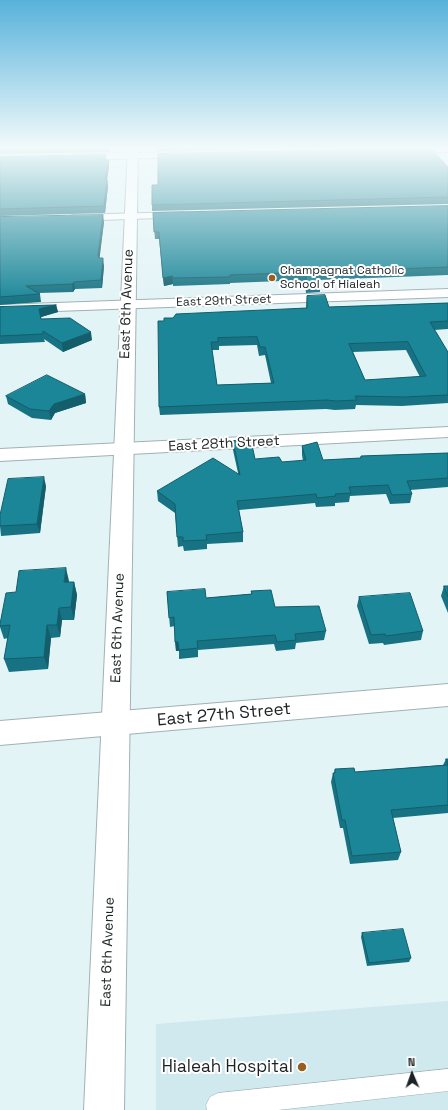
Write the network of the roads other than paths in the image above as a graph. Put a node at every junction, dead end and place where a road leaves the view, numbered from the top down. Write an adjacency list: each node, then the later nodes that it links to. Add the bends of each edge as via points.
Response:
1 (131, 199): 3 (street, East 6th Avenue)
2 (194, 214): 3 (street)
3 (130, 216): 4 (street); 6 (street, East 6th Avenue)
4 (61, 218)
5 (448, 293): 6 (street, East 29th Street)
6 (127, 305): 7 (street, East 29th Street); 9 (street, East 6th Avenue)
7 (0, 309)
8 (448, 432): 9 (street, East 28th Street)
9 (123, 449): 10 (street, East 28th Street); 12 (street, East 6th Avenue)
10 (0, 455)
11 (448, 695): 12 (street, East 27th Street)
12 (115, 724): 13 (street, East 27th Street); 15 (street, East 6th Avenue)
13 (0, 733)
14 (448, 1080): 16 (lane, via 218,1105)
15 (104, 1110)
16 (219, 1110)

